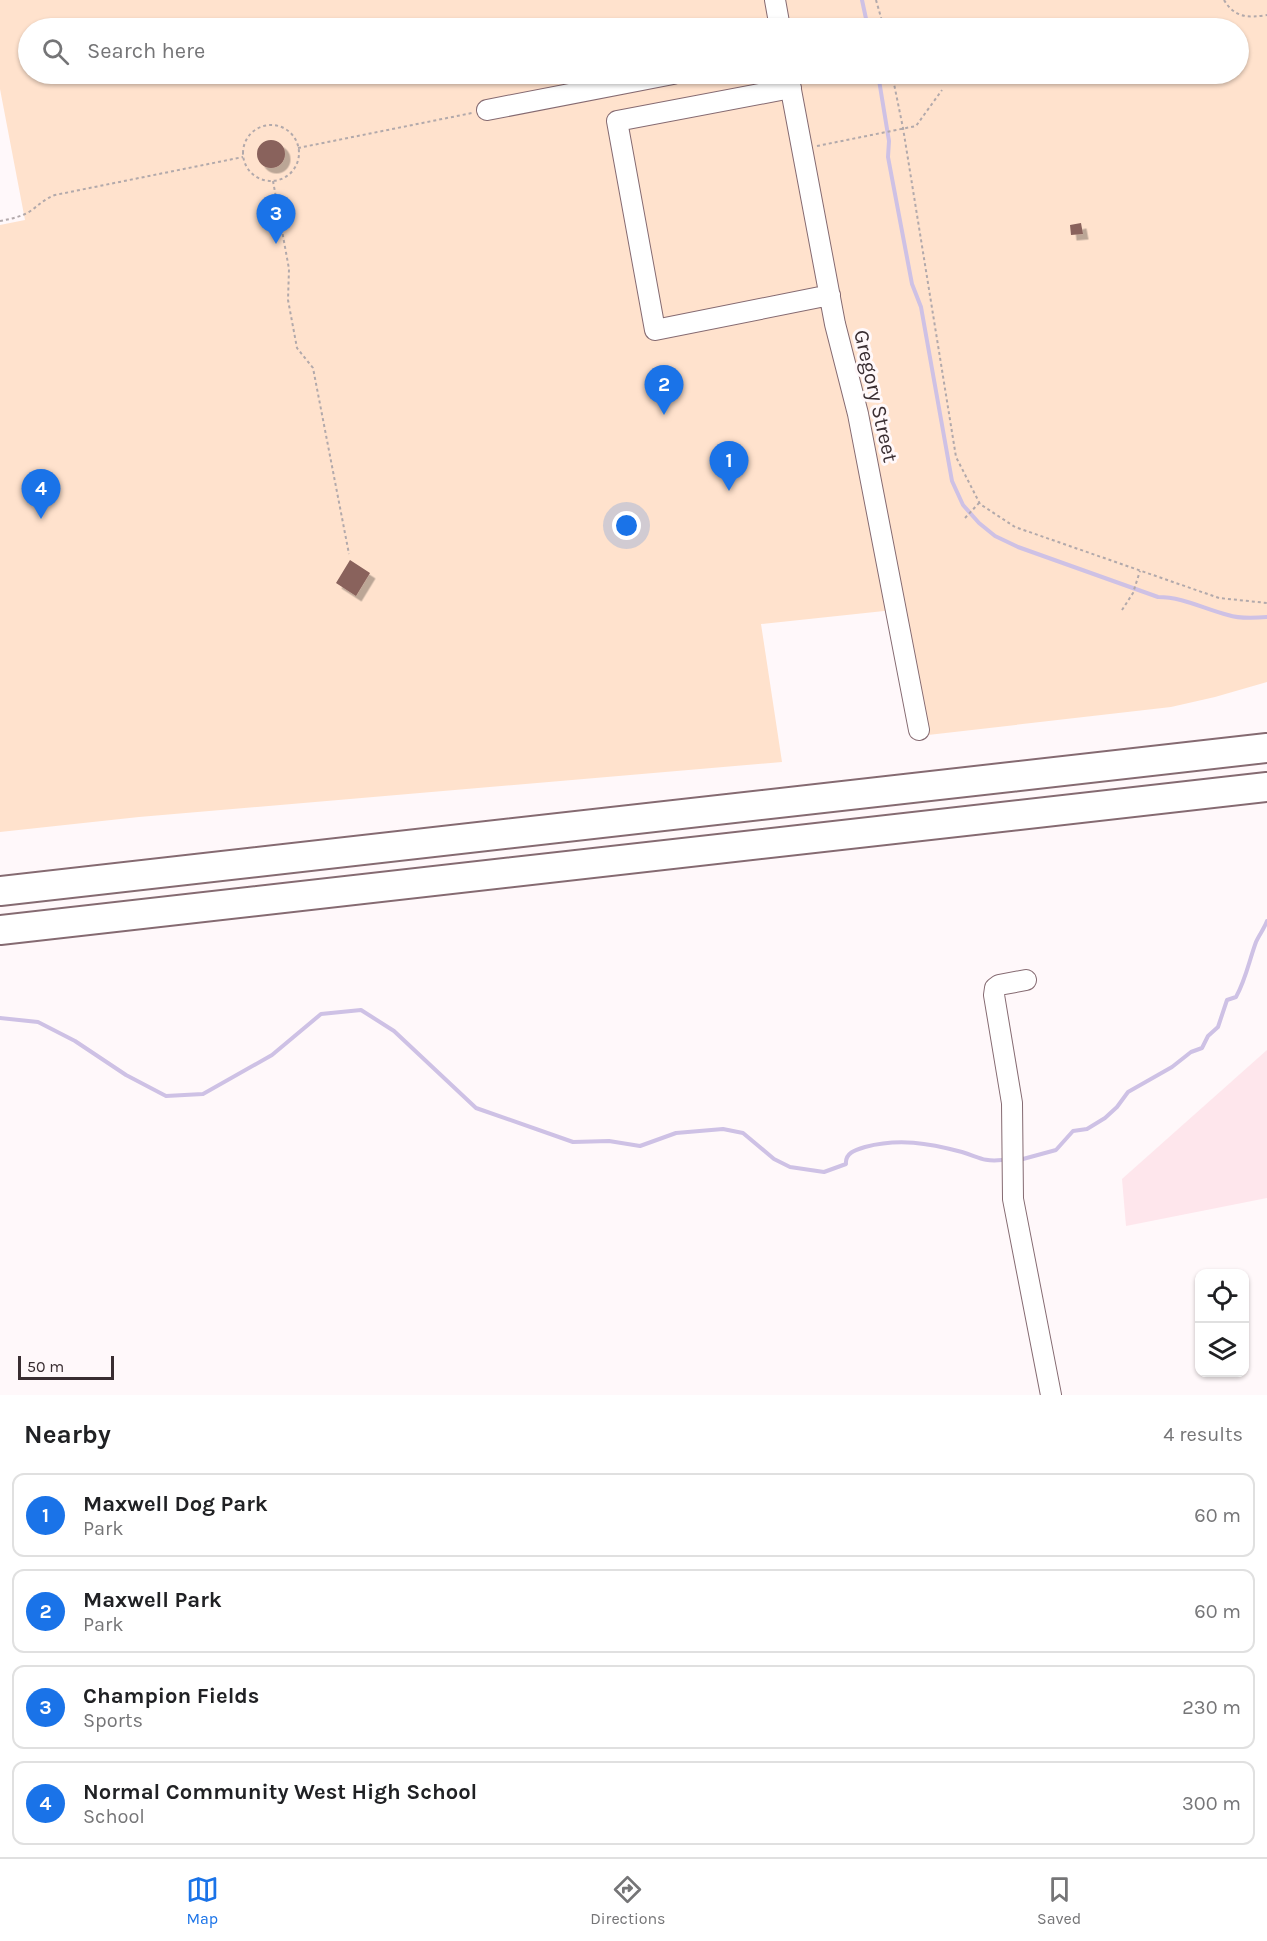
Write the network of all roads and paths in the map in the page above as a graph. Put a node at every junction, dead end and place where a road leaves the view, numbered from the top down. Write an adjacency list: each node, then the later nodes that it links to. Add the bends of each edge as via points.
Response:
1 (775, 0): 5 (street)
2 (876, 0): 6 (path)
3 (1224, 0): 4 (path, via 1237,14 1252,18)
4 (1267, 15)
5 (778, 18)
6 (881, 18)
7 (621, 84): 12 (street)
8 (777, 84): 19 (street, via 617,121 655,330)
9 (791, 84): 15 (street, Gregory Street)
10 (894, 84): 13 (path)
11 (942, 90): 13 (path, via 916,126)
12 (486, 110): 14 (path)
13 (903, 128): 15 (path); 20 (path, via 956,457)
14 (298, 148): 16 (path, via 289,131 270,124 252,131 246,138); 17 (path, via 299,157 291,172)
15 (802, 148): 19 (street, Gregory Street)
16 (243, 157): 17 (path, via 251,173); 18 (path, via 55,195 30,211)
17 (273, 180): 22 (path, via 289,269 288,300 297,348 313,368)
18 (0, 221)
19 (830, 295): 26 (street, Gregory Street, via 858,414)
20 (980, 503): 21 (path); 23 (path, via 1015,526)
21 (966, 516)
22 (349, 554)
23 (1140, 571): 24 (path, via 1219,598); 25 (path, via 1134,593)
24 (1267, 603)
25 (1122, 609)
26 (919, 730)
27 (1267, 748): 29 (highway)
28 (1267, 788): 30 (highway)
29 (0, 891)
30 (0, 930)
31 (1026, 980): 32 (street, via 999,985 994,995 1011,1103 1013,1199)
32 (1051, 1395)

